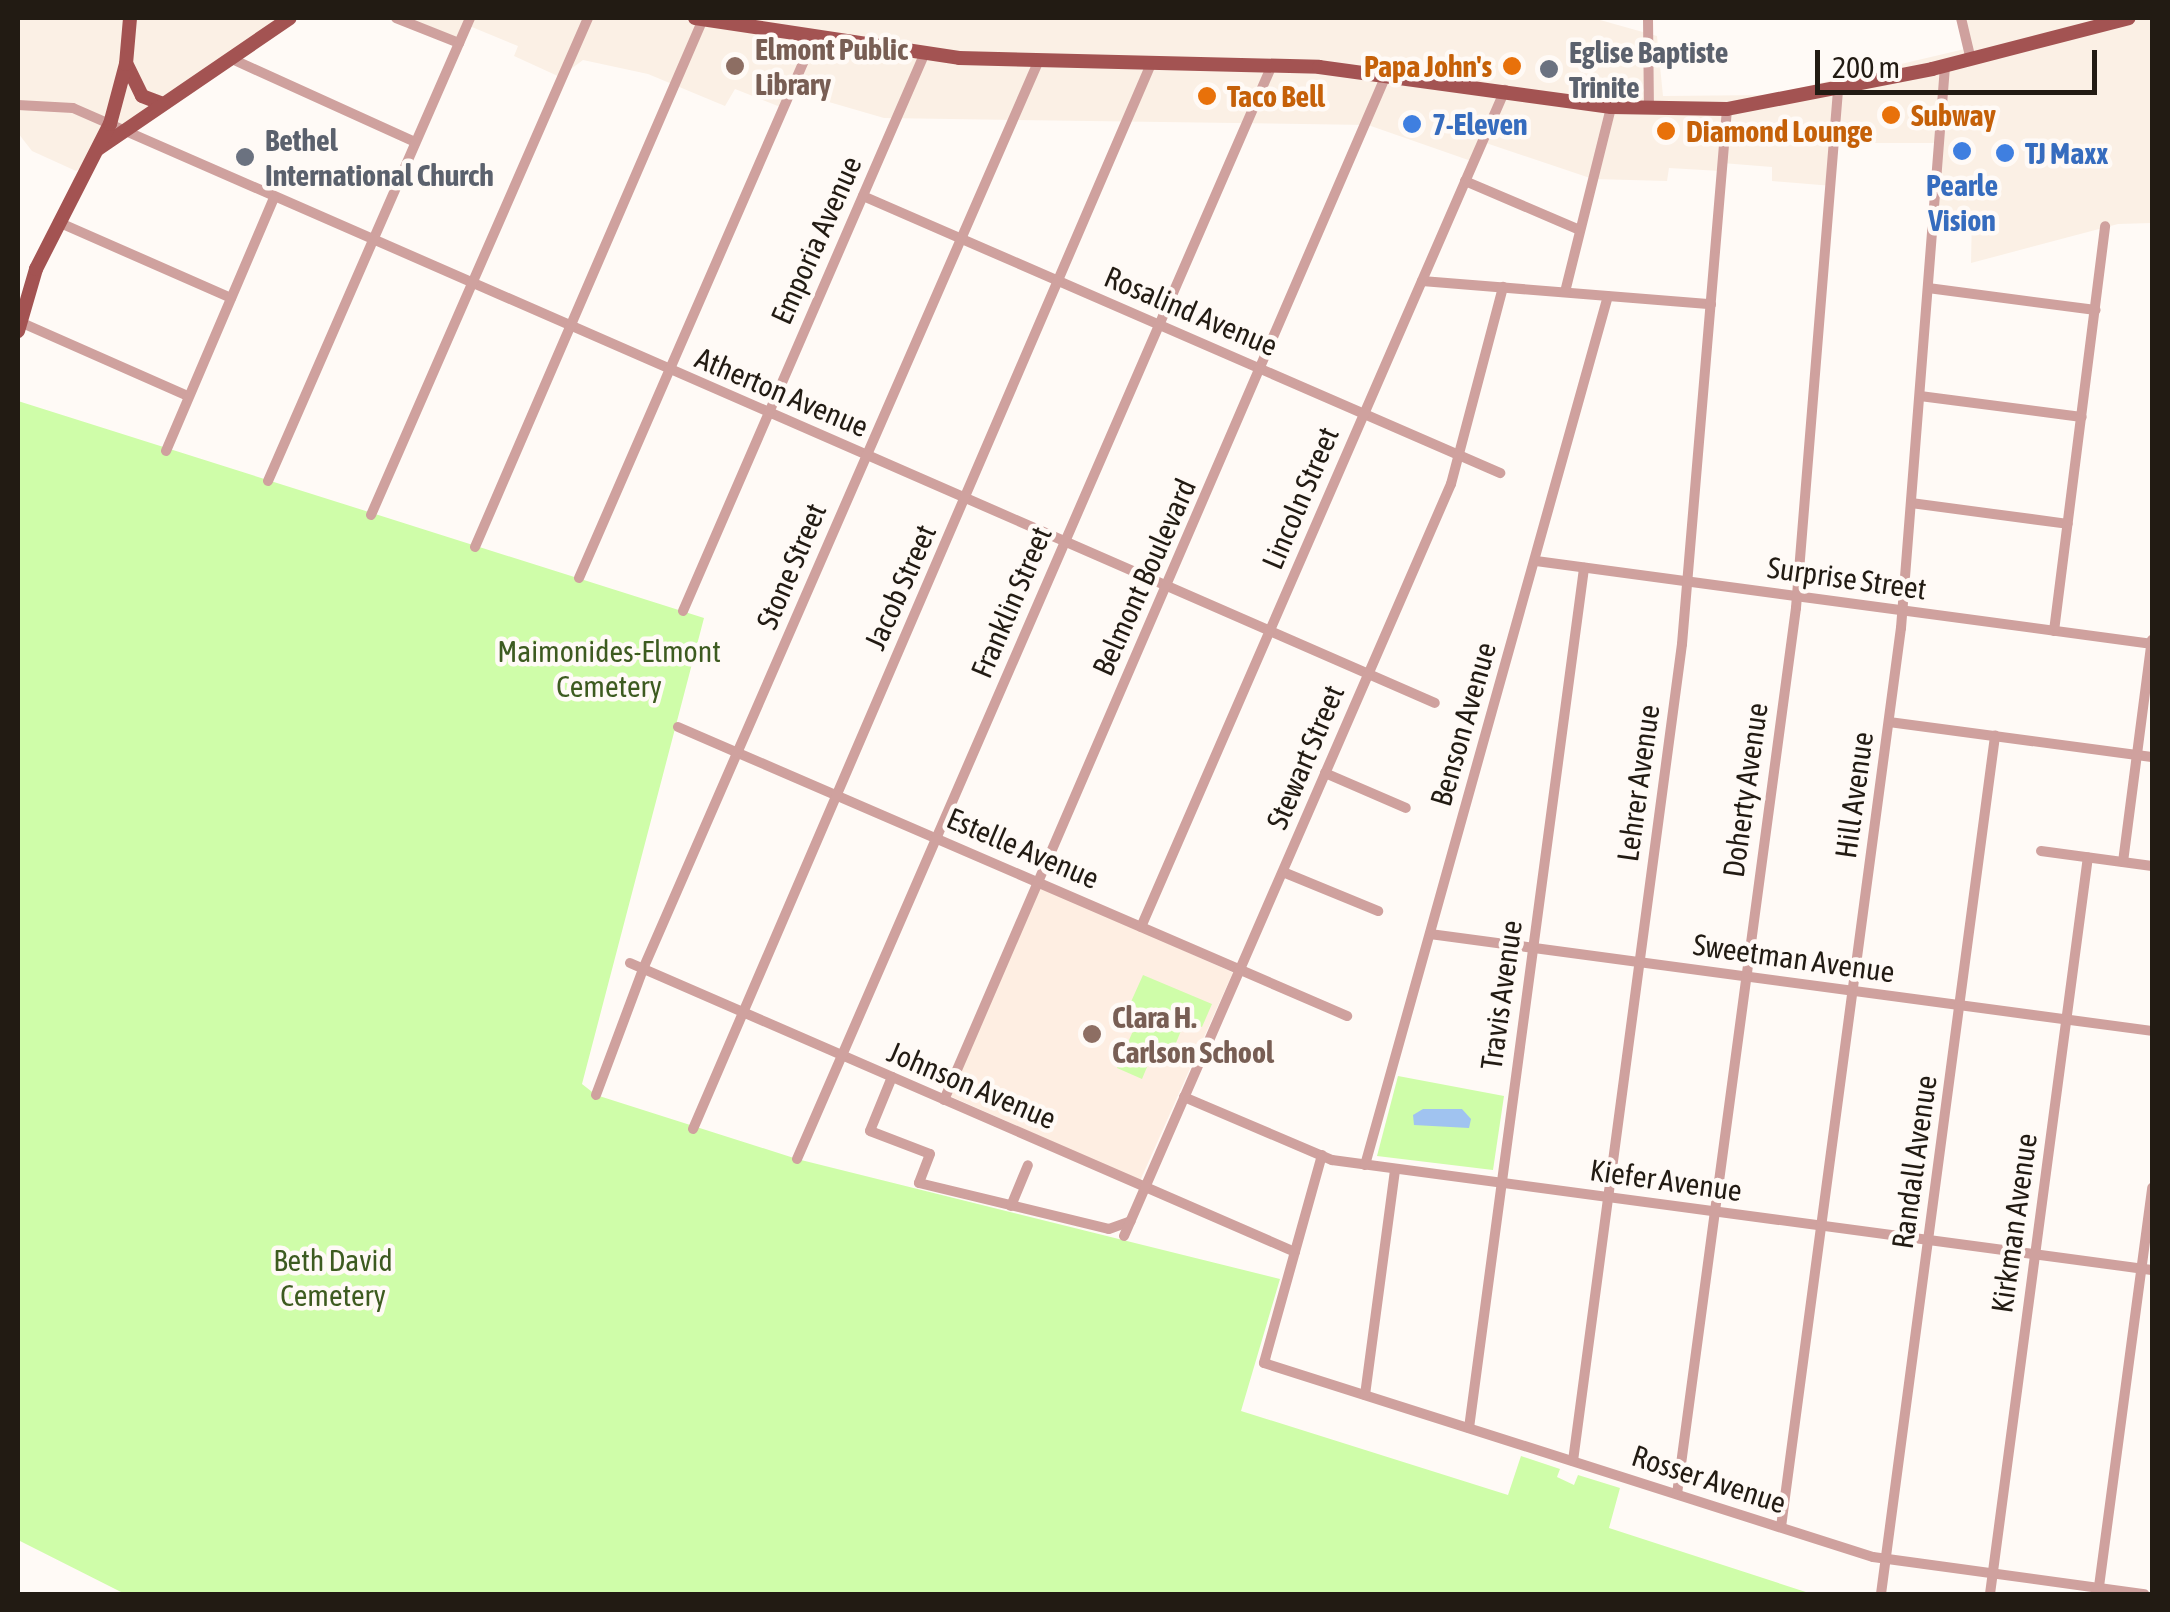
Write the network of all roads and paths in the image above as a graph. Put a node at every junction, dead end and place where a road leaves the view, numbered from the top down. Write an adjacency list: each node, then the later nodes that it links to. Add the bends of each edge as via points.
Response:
1 (130, 18): 16 (main road)
2 (290, 18): 13 (main road)
3 (396, 18): 11 (street)
4 (470, 18): 11 (street)
5 (588, 18): 40 (street)
6 (699, 18): 10 (main road); 51 (street)
7 (1650, 18): 26 (street)
8 (1961, 18): 15 (street)
9 (2129, 18): 15 (main road)
10 (813, 40): 12 (main road); 53 (street)
11 (459, 44): 29 (street)
12 (924, 55): 14 (main road); 31 (street, Emporia Avenue)
13 (232, 59): 24 (main road); 29 (street)
14 (1039, 60): 17 (main road); 36 (street, Stone Street)
15 (1971, 60): 19 (main road)
16 (126, 64): 24 (main road, via 142,96); 28 (main road)
17 (1151, 64): 18 (main road); 39 (street, Jacob Street)
18 (1272, 65): 20 (main road); 49 (street, Franklin Street)
19 (1945, 66): 22 (main road); 42 (street, Hill Avenue)
20 (1387, 72): 21 (main road); 52 (street, Belmont Boulevard)
21 (1506, 89): 25 (main road); 30 (street, Lincoln Street)
22 (1838, 90): 27 (main road); 75 (street, Doherty Avenue)
23 (18, 104): 28 (street, Atherton Avenue, via 73,108)
24 (164, 104): 28 (main road)
25 (1611, 106): 26 (main road); 35 (street)
26 (1649, 108): 27 (main road)
27 (1727, 109): 47 (street, Lehrer Avenue)
28 (117, 128): 32 (street, Atherton Avenue); 33 (main road, via 97,149)
29 (415, 142): 37 (street)
30 (1466, 181): 35 (street); 38 (street, Lincoln Street)
31 (863, 196): 36 (street, Rosalind Avenue); 56 (street, Emporia Avenue)
32 (274, 198): 37 (street, Atherton Avenue); 46 (street)
33 (58, 222): 44 (main road); 46 (street)
34 (2105, 226): 48 (street)
35 (1580, 230): 43 (street)
36 (962, 238): 39 (street, Rosalind Avenue); 61 (street, Stone Street)
37 (373, 241): 40 (street, Atherton Avenue); 63 (street)
38 (1422, 281): 41 (street); 57 (street, Lincoln Street)
39 (1060, 282): 49 (street, Rosalind Avenue); 64 (street, Jacob Street)
40 (472, 284): 51 (street, Atherton Avenue); 66 (street)
41 (1503, 288): 43 (street); 60 (street, Stewart Street)
42 (1928, 288): 48 (street); 55 (street, Hill Avenue)
43 (1565, 292): 45 (street)
44 (22, 294): 50 (main road)
45 (1608, 296): 47 (street); 70 (street, Benson Avenue)
46 (231, 298): 54 (street)
47 (1710, 304): 73 (street, Lehrer Avenue)
48 (2096, 310): 58 (street)
49 (1159, 324): 52 (street, Rosalind Avenue); 68 (street, Franklin Street)
50 (19, 327): 54 (street)
51 (570, 327): 53 (street, Atherton Avenue); 69 (street)
52 (1262, 369): 57 (street, Rosalind Avenue); 74 (street, Belmont Boulevard)
53 (669, 370): 56 (street, Atherton Avenue); 72 (street)
54 (188, 396): 59 (street)
55 (1920, 396): 58 (street); 65 (street, Hill Avenue)
56 (768, 413): 61 (street, Atherton Avenue); 77 (street, Emporia Avenue)
57 (1364, 414): 60 (street, Rosalind Avenue); 78 (street, Lincoln Street)
58 (2082, 417): 67 (street)
59 (166, 451)
60 (1458, 455): 62 (street, Rosalind Avenue); 81 (street, Stewart Street)
61 (867, 456): 64 (street, Atherton Avenue); 86 (street, Stone Street)
62 (1500, 473)
63 (268, 482)
64 (966, 499): 68 (street, Atherton Avenue); 90 (street, Jacob Street)
65 (1912, 503): 67 (street); 76 (street, Hill Avenue)
66 (371, 514)
67 (2068, 524): 79 (street)
68 (1064, 542): 74 (street, Atherton Avenue); 92 (street, Franklin Street)
69 (476, 547)
70 (1536, 561): 71 (street, Surprise Street); 101 (street, Benson Avenue)
71 (1584, 568): 73 (street, Surprise Street); 102 (street, Travis Avenue)
72 (579, 578)
73 (1689, 582): 75 (street, Surprise Street); 103 (street, Lehrer Avenue)
74 (1167, 586): 78 (street, Atherton Avenue); 98 (street, Belmont Boulevard)
75 (1796, 596): 76 (street, Surprise Street); 107 (street, Doherty Avenue)
76 (1902, 610): 79 (street, Surprise Street); 83 (street, Hill Avenue)
77 (683, 611)
78 (1270, 631): 81 (street, Atherton Avenue); 100 (street, Lincoln Street)
79 (2054, 631): 80 (street, Surprise Street)
80 (2152, 645): 87 (street)
81 (1368, 674): 82 (street, Atherton Avenue); 89 (street, Stewart Street)
82 (1436, 703)
83 (1888, 722): 85 (street); 108 (street, Hill Avenue)
84 (678, 727): 86 (street, Estelle Avenue)
85 (1995, 736): 87 (street); 109 (street, Randall Avenue)
86 (738, 752): 90 (street, Estelle Avenue); 105 (street, Stone Street)
87 (2137, 755): 88 (street); 95 (street)
88 (2152, 757)
89 (1325, 773): 91 (street); 97 (street, Stewart Street)
90 (837, 795): 92 (street, Estelle Avenue); 110 (street, Jacob Street)
91 (1406, 808)
92 (936, 838): 98 (street, Estelle Avenue); 114 (street, Franklin Street)
93 (2041, 851): 94 (street)
94 (2088, 857): 95 (street); 112 (street, Kirkman Avenue)
95 (2123, 862): 96 (street)
96 (2152, 866)
97 (1282, 872): 99 (street); 106 (street, Stewart Street)
98 (1038, 882): 100 (street, Estelle Avenue); 118 (street, Belmont Boulevard)
99 (1378, 911)
100 (1141, 927): 106 (street, Estelle Avenue)
101 (1430, 934): 102 (street, Sweetman Avenue); 123 (street, Benson Avenue)
102 (1533, 948): 103 (street, Sweetman Avenue); 125 (street, Travis Avenue)
103 (1639, 962): 107 (street, Sweetman Avenue); 128 (street, Lehrer Avenue)
104 (630, 964): 105 (street, Johnson Avenue)
105 (644, 969): 110 (street, Johnson Avenue); 116 (street, Stone Street)
106 (1240, 970): 111 (street, Estelle Avenue); 117 (street, Stewart Street)
107 (1746, 976): 108 (street, Sweetman Avenue); 130 (street, Doherty Avenue)
108 (1853, 991): 109 (street, Sweetman Avenue); 132 (street, Hill Avenue)
109 (1960, 1005): 112 (street, Sweetman Avenue); 134 (street, Randall Avenue)
110 (742, 1012): 114 (street, Johnson Avenue); 119 (street, Jacob Street)
111 (1347, 1016)
112 (2066, 1019): 113 (street, Sweetman Avenue); 136 (street, Kirkman Avenue)
113 (2152, 1030)
114 (841, 1055): 115 (street, Johnson Avenue); 121 (street, Franklin Street)
115 (892, 1077): 118 (street, Johnson Avenue); 129 (street, via 870,1131 930,1154 919,1183)
116 (596, 1096)
117 (1184, 1096): 120 (street, Kiefer Avenue); 126 (street, Stewart Street)
118 (944, 1100): 126 (street, Johnson Avenue)
119 (693, 1130)
120 (1322, 1155): 123 (street, Kiefer Avenue); 135 (street)
121 (797, 1159)
122 (1028, 1165): 129 (street)
123 (1365, 1165): 124 (street, Kiefer Avenue)
124 (1395, 1170): 125 (street, Kiefer Avenue); 138 (street)
125 (1501, 1183): 128 (street, Kiefer Avenue); 139 (street, Travis Avenue)
126 (1145, 1187): 131 (street, Stewart Street); 135 (street, Johnson Avenue)
127 (2152, 1188): 137 (street)
128 (1608, 1197): 130 (street, Kiefer Avenue); 140 (street, Lehrer Avenue)
129 (1012, 1206): 131 (street, via 1110,1229)
130 (1715, 1212): 132 (street, Kiefer Avenue); 141 (street, Doherty Avenue)
131 (1131, 1221): 133 (street, Stewart Street)
132 (1822, 1226): 134 (street, Kiefer Avenue); 142 (street, Hill Avenue)
133 (1124, 1236)
134 (1928, 1240): 136 (street, Kiefer Avenue); 143 (street, Randall Avenue)
135 (1295, 1252): 138 (street, Rosser Avenue, via 1264,1363)
136 (2036, 1254): 137 (street, Kiefer Avenue); 144 (street, Kirkman Avenue)
137 (2147, 1269): 145 (street)
138 (1365, 1395): 139 (street, Rosser Avenue)
139 (1469, 1428): 140 (street, Rosser Avenue)
140 (1573, 1461): 141 (street, Rosser Avenue)
141 (1677, 1494): 142 (street, Rosser Avenue)
142 (1781, 1528): 143 (street, Rosser Avenue)
143 (1886, 1560): 144 (street, Rosser Avenue); 146 (street, Randall Avenue)
144 (1992, 1574): 145 (street, Rosser Avenue); 147 (street, Kirkman Avenue)
145 (2099, 1591): 148 (street, Rosser Avenue)
146 (1882, 1594)
147 (1990, 1594)
148 (2144, 1594)

